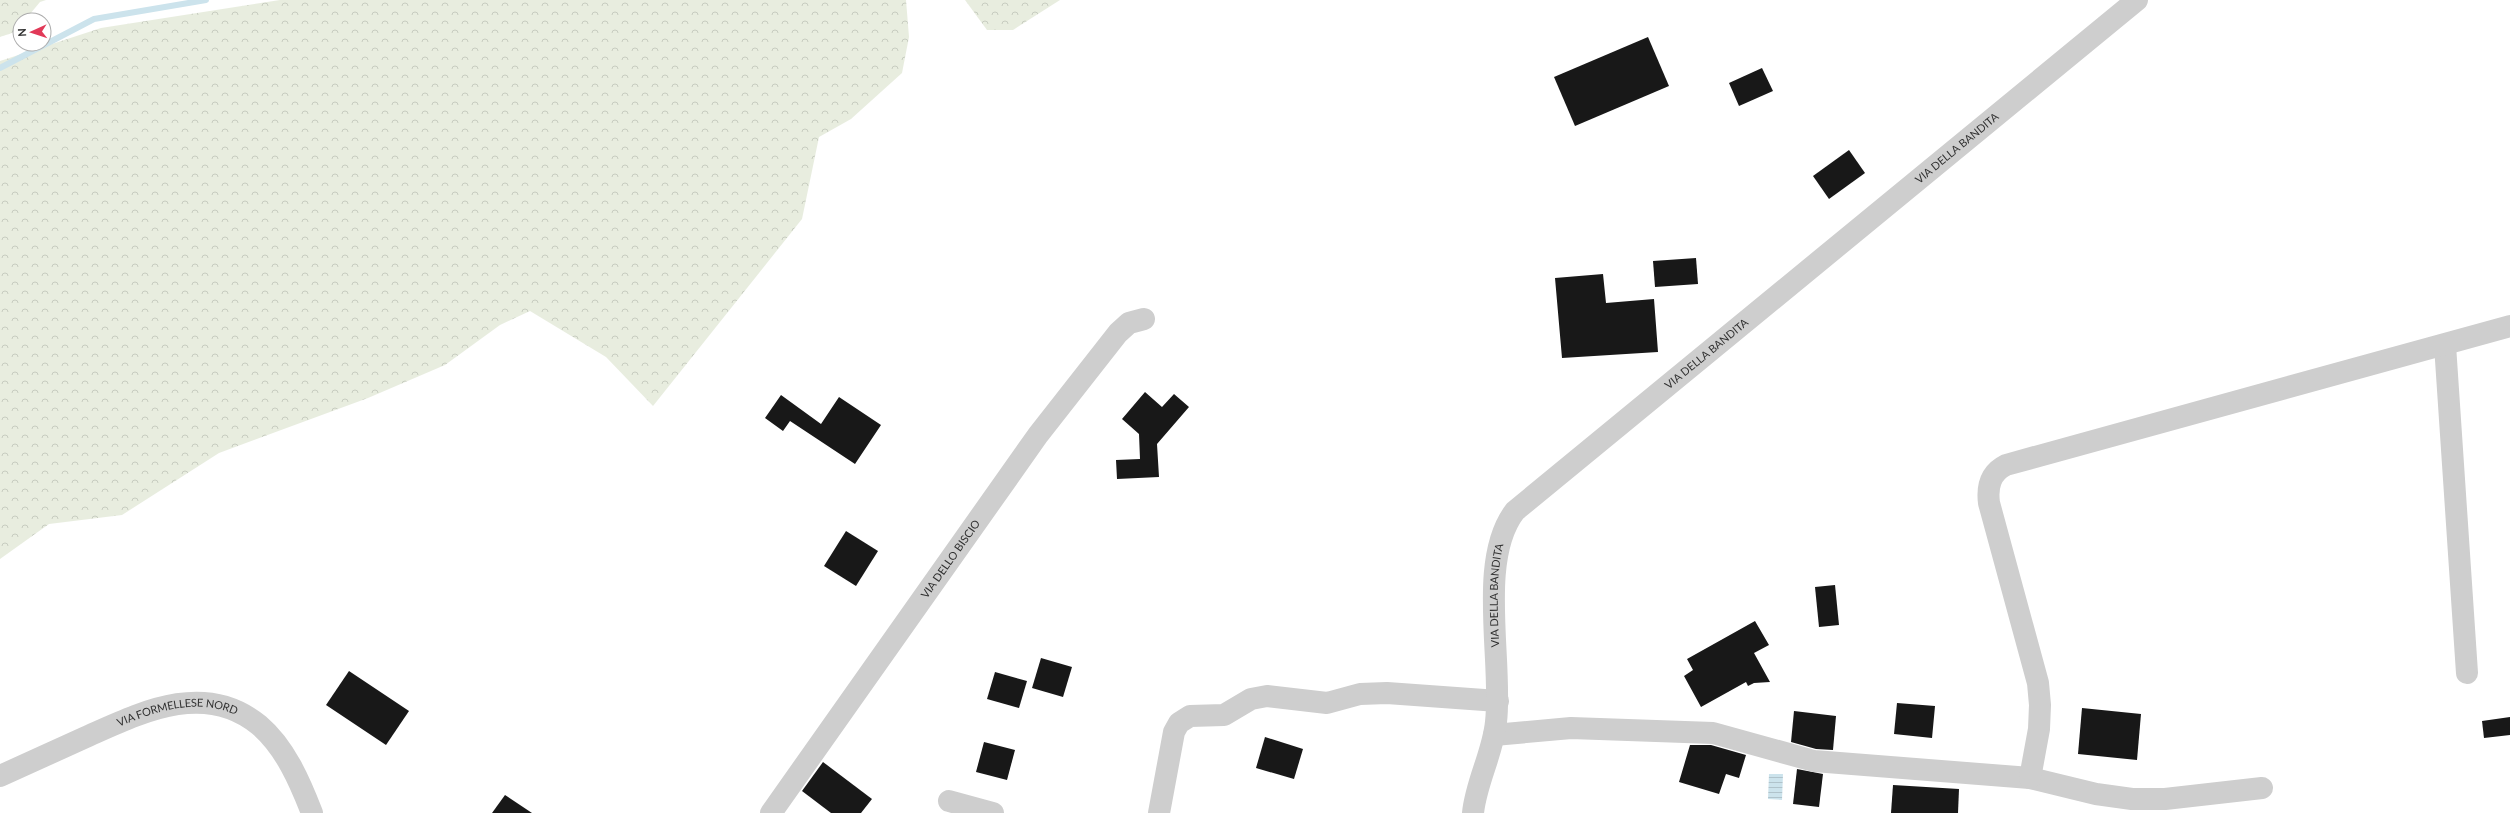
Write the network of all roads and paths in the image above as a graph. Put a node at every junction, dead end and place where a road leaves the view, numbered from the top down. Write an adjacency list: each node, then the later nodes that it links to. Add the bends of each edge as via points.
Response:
1 (2137, 0): 6 (street, VIA DELLA BANDITA, via 1515,511 1502,536 1496,569)
2 (1144, 319): 13 (street, VIA DELLO BISCIO, via 1129,323 1118,333 1056,412)
3 (2510, 326): 4 (street)
4 (2445, 345): 5 (street); 9 (street, via 2006,465 1995,473 1988,487 1990,509 2040,694 2038,741)
5 (2467, 673)
6 (1498, 701): 7 (street, VIA DELLA BANDITA); 15 (street, via 1393,693 1360,694 1327,703 1267,696 1251,699 1224,715 1190,716 1179,723 1174,732)
7 (1494, 735): 9 (street, via 1571,728 1706,733 1727,736 1814,761); 16 (street, VIA DELLA BANDITA)
8 (0, 776): 12 (street, VIA FORMELLESE NORD, via 146,711 178,703 205,704 233,710 249,718 268,734 294,772)
9 (2030, 778): 10 (street, via 2132,799 2165,799)
10 (2262, 788)
11 (949, 801): 14 (street)
12 (312, 813)
13 (771, 813)
14 (992, 813)
15 (1159, 813)
16 (1473, 813)

